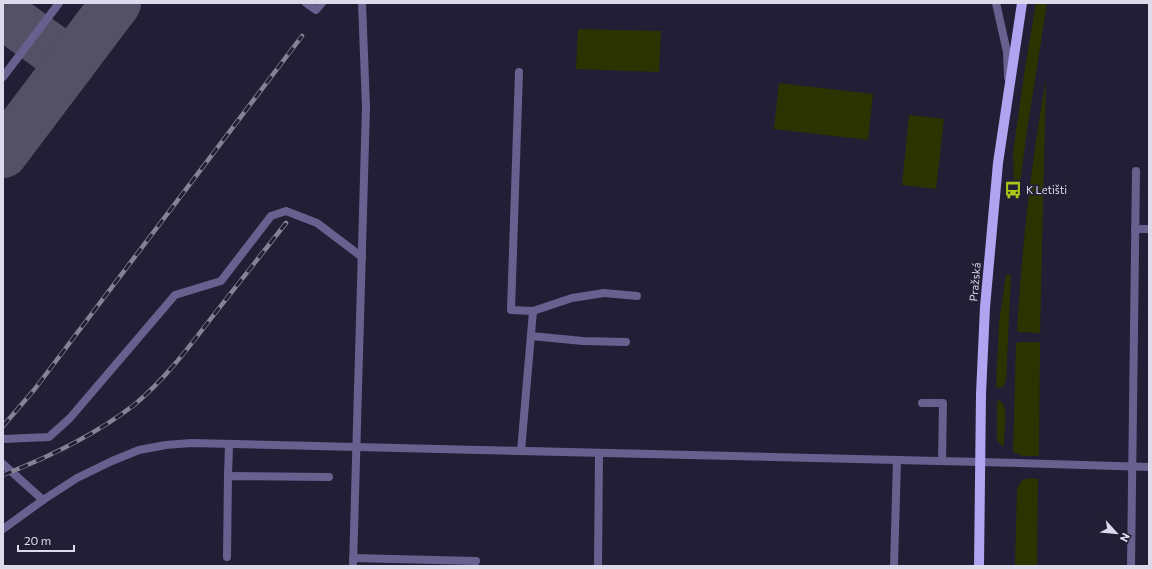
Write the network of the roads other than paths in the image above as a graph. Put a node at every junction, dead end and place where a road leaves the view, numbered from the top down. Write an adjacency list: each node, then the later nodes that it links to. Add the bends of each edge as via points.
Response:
1 (59, 3): 8 (street)
2 (306, 3): 3 (street, via 316,10)
3 (322, 3)
4 (362, 3): 13 (street, via 366,107)
5 (996, 3): 9 (street, via 1007,52)
6 (1022, 3): 9 (main road, Pražská)
7 (519, 72): 15 (street, via 511,310)
8 (3, 77)
9 (1008, 95): 26 (main road, Pražská, via 995,190 985,307)
10 (1136, 171): 11 (street)
11 (1135, 229): 12 (street); 28 (street)
12 (1149, 229)
13 (362, 257): 19 (street, via 317,223 286,211 271,216 222,281 175,295 70,418 49,437); 21 (street)
14 (637, 296): 15 (street, via 604,293 572,298)
15 (533, 311): 16 (street)
16 (531, 336): 17 (street); 22 (street)
17 (626, 342)
18 (922, 403): 25 (street, via 943,403)
19 (3, 439)
20 (229, 445): 21 (street); 30 (street); 32 (street, via 191,443 139,450 77,478)
21 (356, 448): 22 (street); 36 (street)
22 (521, 451): 23 (street)
23 (599, 453): 24 (street); 37 (street)
24 (897, 460): 25 (street); 38 (street)
25 (942, 461): 26 (street)
26 (981, 462): 28 (street); 39 (main road, Pražská)
27 (3, 464): 32 (street)
28 (1132, 467): 29 (street); 40 (street)
29 (1149, 467)
30 (228, 476): 31 (street); 34 (street)
31 (329, 477)
32 (43, 500): 33 (street)
33 (3, 529)
34 (227, 557)
35 (476, 561): 36 (street)
36 (353, 562)
37 (598, 566)
38 (894, 566)
39 (979, 566)
40 (1131, 566)

